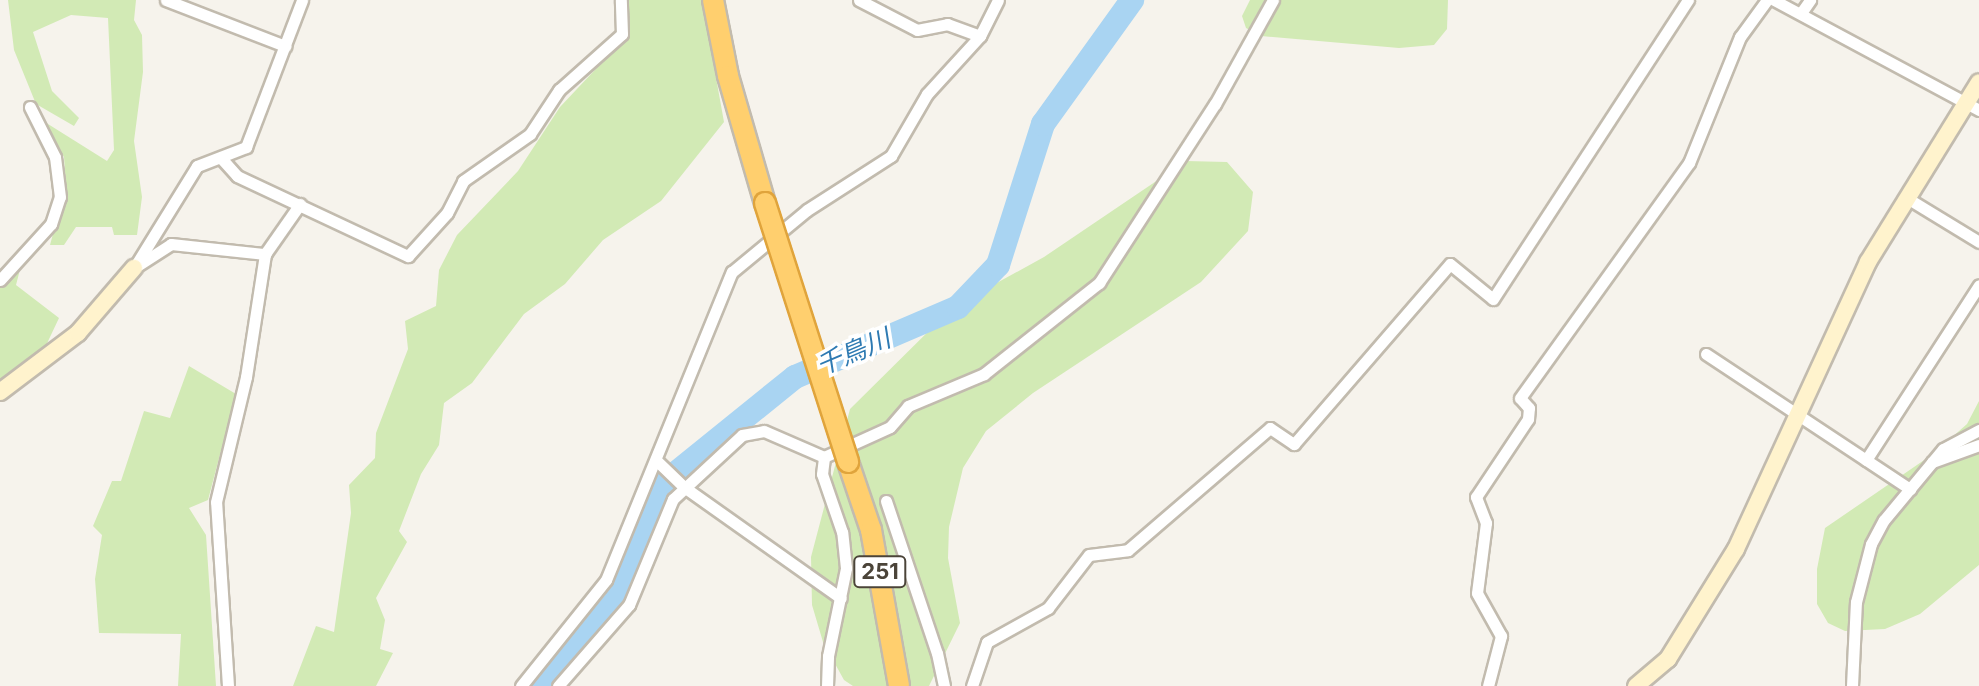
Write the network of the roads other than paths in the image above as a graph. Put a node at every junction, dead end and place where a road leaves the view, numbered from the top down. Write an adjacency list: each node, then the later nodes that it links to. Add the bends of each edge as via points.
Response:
1 (166, 0): 15 (street)
2 (302, 0): 15 (street)
3 (621, 0): 22 (street, via 622,34 559,90 530,134 463,181 447,213 408,256)
4 (713, 0): 19 (highway)
5 (726, 0): 19 (highway)
6 (859, 0): 14 (street, via 917,30 947,24)
7 (998, 0): 14 (street)
8 (1273, 0): 33 (street, via 1215,104 1099,283 984,374 908,406 890,427)
9 (1688, 0): 47 (street, via 1493,299 1450,264 1294,444 1276,428 1267,429 1128,550 1089,555 1048,608 987,642)
10 (1767, 0): 48 (street, via 1740,37 1689,163 1520,398 1529,408 1528,419 1476,497 1486,523 1477,593 1501,636)
11 (1774, 0): 13 (street)
12 (1810, 0): 13 (street)
13 (1801, 13): 17 (street)
14 (980, 36): 36 (street, via 927,94 891,156 807,210 732,272)
15 (285, 46): 20 (street, via 246,147)
16 (1979, 82): 17 (street)
17 (1973, 106): 21 (street)
18 (30, 107): 26 (street, via 55,157 60,197 51,224)
19 (748, 142): 45 (highway, 251, bridge, via 871,530)
20 (221, 158): 22 (street, via 237,176); 25 (street, via 197,166)
21 (1907, 198): 23 (street); 30 (street, via 1829,339)
22 (300, 204): 24 (street)
23 (1979, 242)
24 (265, 254): 25 (street, via 171,244); 41 (street, via 246,377 216,502)
25 (134, 268): 29 (street, via 78,333)
26 (0, 280)
27 (1979, 285): 34 (street)
28 (1706, 354): 30 (street)
29 (0, 392)
30 (1800, 412): 34 (street); 49 (street, via 1767,490 1710,593 1668,659)
31 (1979, 430): 35 (street, via 1950,443)
32 (1979, 445): 35 (street)
33 (824, 457): 37 (street, via 764,431 750,431); 40 (street, via 822,474 846,551)
34 (1866, 460): 38 (street)
35 (1932, 462): 38 (street)
36 (661, 464): 37 (street); 42 (street, via 635,499 596,598)
37 (682, 485): 40 (street); 43 (street, via 629,605)
38 (1910, 489): 50 (street, via 1884,520 1862,572)
39 (886, 501): 46 (street)
40 (841, 598): 44 (street)
41 (228, 686)
42 (521, 686)
43 (558, 686)
44 (827, 686)
45 (899, 686)
46 (944, 686)
47 (972, 686)
48 (1488, 686)
49 (1636, 686)
50 (1852, 686)

